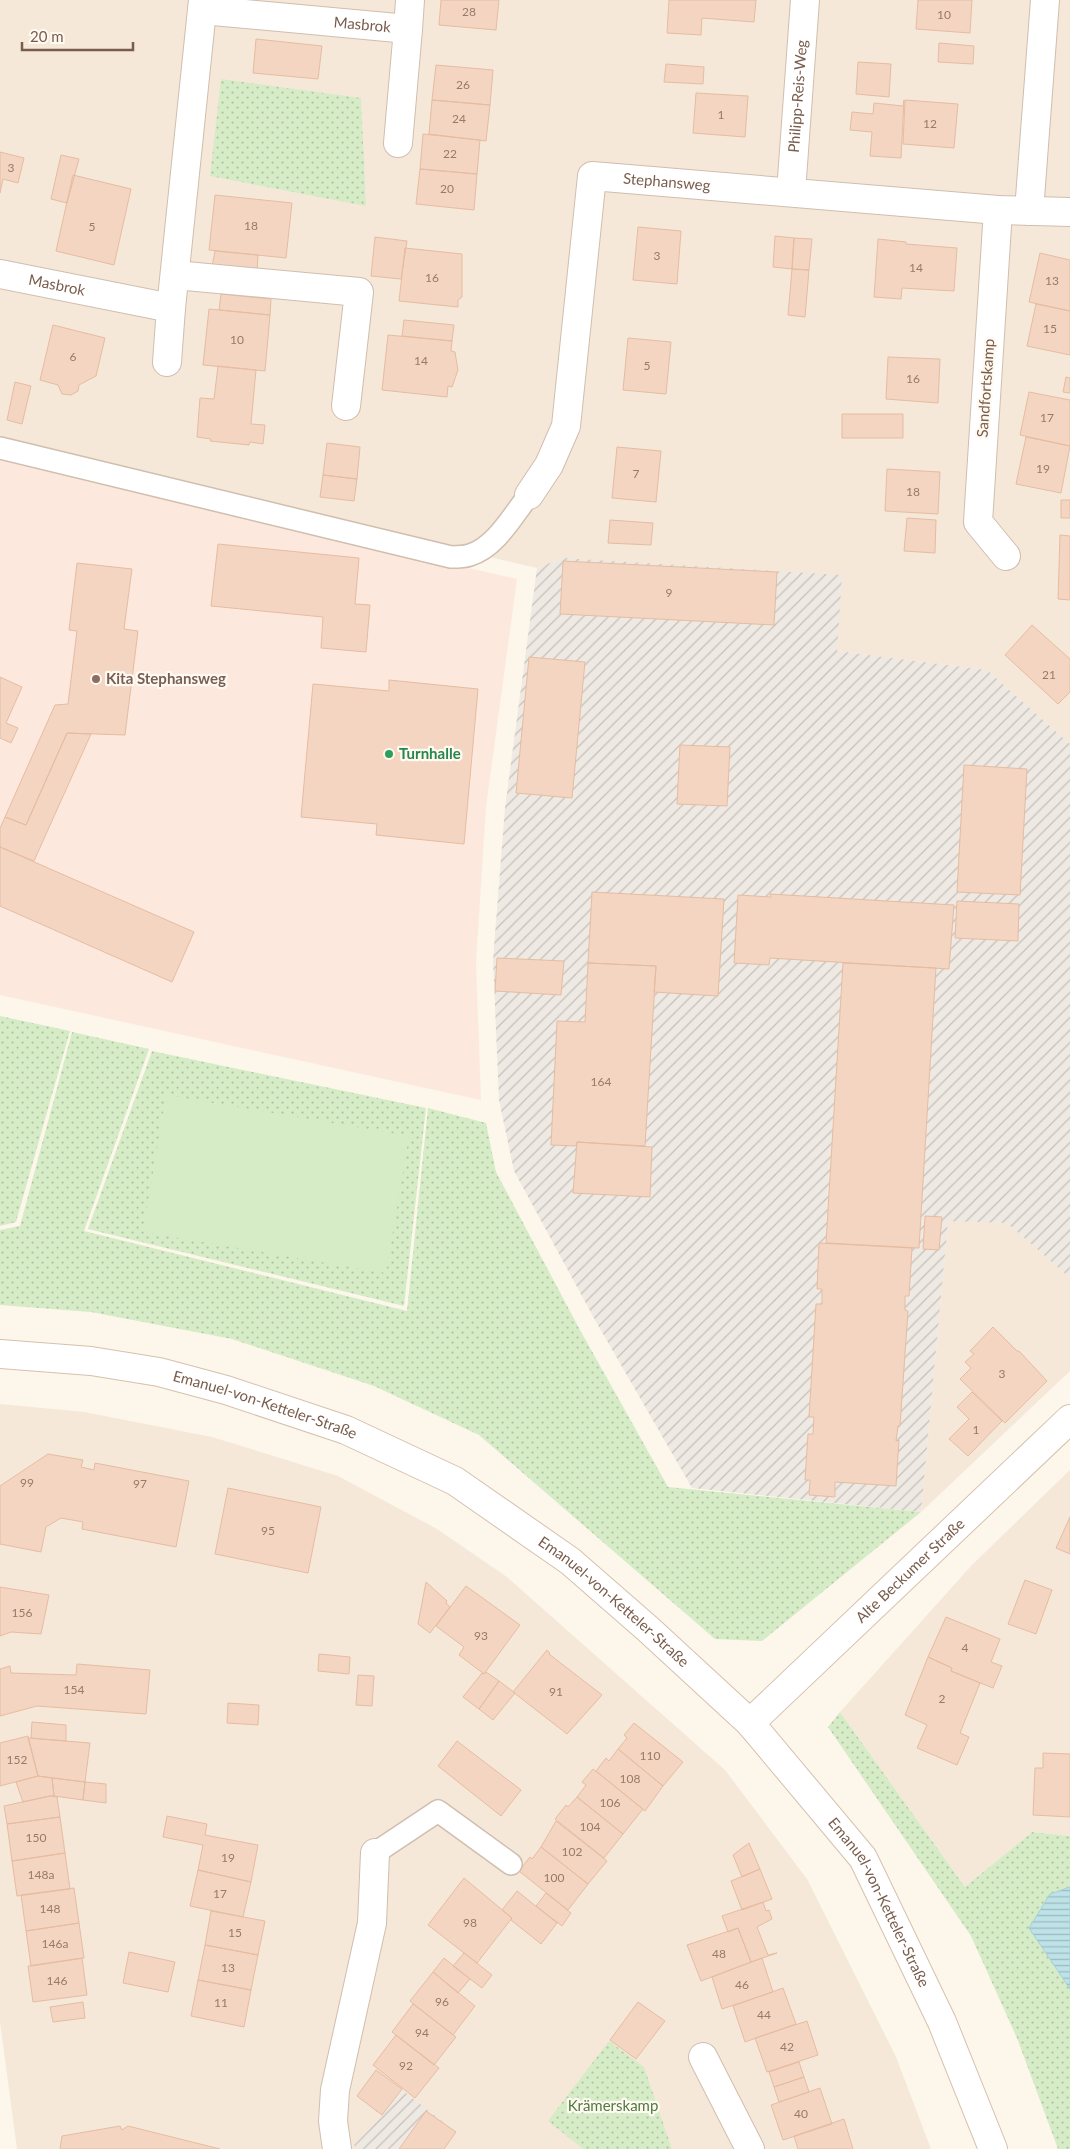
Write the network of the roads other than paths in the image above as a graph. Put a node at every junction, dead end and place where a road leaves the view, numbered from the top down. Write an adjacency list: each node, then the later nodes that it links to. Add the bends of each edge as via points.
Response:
1 (410, 0): 5 (street)
2 (805, 0): 7 (street, Philipp-Reis-Weg)
3 (1045, 0): 9 (street)
4 (202, 5): 5 (street, Masbrok); 12 (street, Masbrok)
5 (408, 29): 6 (street, Masbrok)
6 (398, 143)
7 (791, 192): 8 (street, Stephansweg); 17 (street, Stephansweg, via 592,176 566,426 548,465)
8 (998, 210): 9 (street, Stephansweg); 18 (street, Sandfortskamp, via 978,522)
9 (1029, 211): 10 (street, Stephansweg)
10 (1070, 212)
11 (0, 274): 13 (street, Masbrok)
12 (175, 275): 13 (street, Masbrok); 15 (street, via 359,292)
13 (171, 308): 14 (street, Masbrok)
14 (168, 362)
15 (346, 406)
16 (0, 448): 17 (lane, via 451,557 469,556 484,548)
17 (529, 495)
18 (1006, 556)
19 (0, 1354): 21 (street, Emanuel-von-Ketteler-Straße, via 159,1372 226,1390 346,1430 455,1481 570,1562)
20 (1070, 1419): 21 (street, Alte Beckumer Straße)
21 (750, 1723): 27 (street, Emanuel-von-Ketteler-Straße, via 863,1858 942,2022)
22 (375, 1853): 23 (lane, via 438,1811); 25 (street, via 372,1924 335,2090 333,2121)
23 (512, 1864)
24 (703, 2057): 26 (street)
25 (337, 2149)
26 (750, 2149)
27 (993, 2149)

